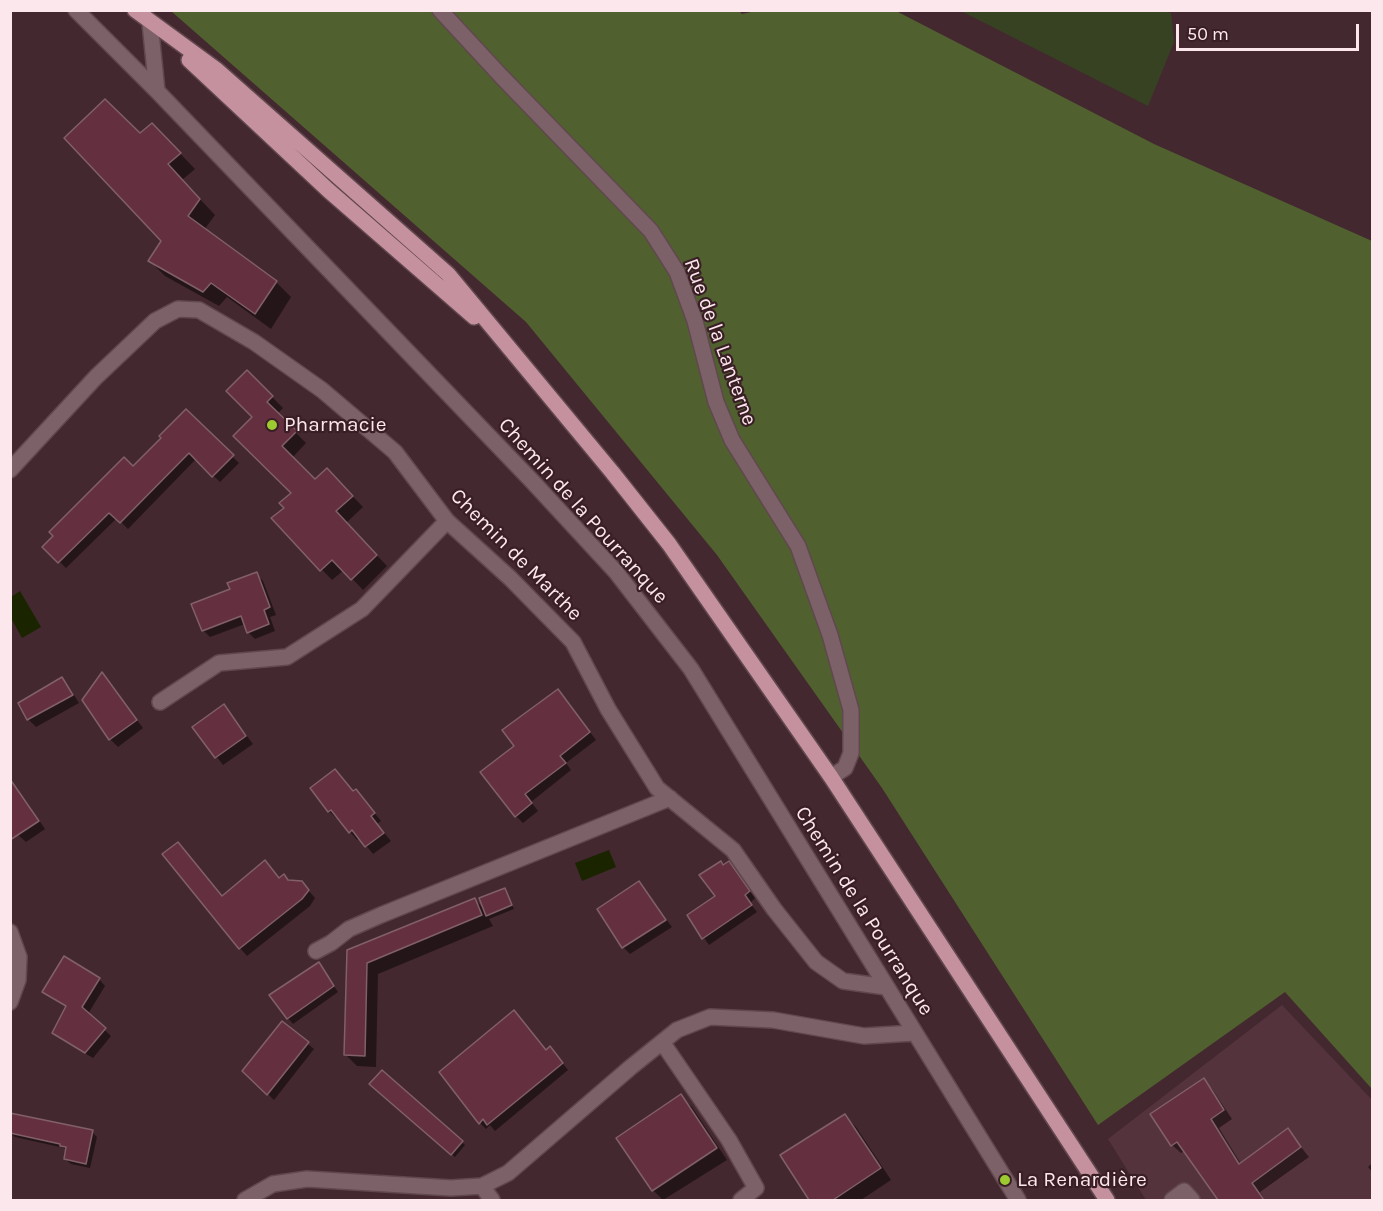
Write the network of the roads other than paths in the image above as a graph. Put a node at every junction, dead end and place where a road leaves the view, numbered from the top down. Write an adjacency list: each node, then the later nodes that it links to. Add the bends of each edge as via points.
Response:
1 (76, 10): 5 (street, Chemin de la Pourranque)
2 (135, 10): 4 (main road)
3 (440, 10): 9 (street, Rue de la Lanterne, via 651,231 677,272 695,321 716,402 732,440 798,546 830,635 851,710 851,753 844,768)
4 (150, 22): 5 (street); 9 (main road, via 217,70 448,274 669,544)
5 (157, 92): 13 (street, Chemin de la Pourranque, via 616,572 690,669)
6 (11, 467): 7 (street, Chemin de Marthe, via 155,321 178,309 199,310 254,342 322,390 395,452)
7 (447, 521): 8 (street, via 362,609 287,657 219,663); 10 (street, Chemin de Marthe, via 573,642 608,709 657,788)
8 (160, 702)
9 (831, 777): 23 (main road)
10 (670, 798): 12 (street, via 381,915 349,929); 13 (street, Chemin de Marthe, via 734,850 816,962 843,981)
11 (10, 932): 14 (street, via 19,957 18,980)
12 (316, 951)
13 (886, 987): 15 (street, Chemin de la Pourranque)
14 (10, 1002)
15 (914, 1032): 16 (street, via 864,1036 774,1020 710,1017 677,1030); 22 (street, Chemin de la Pourranque)
16 (662, 1042): 17 (street, via 508,1173); 18 (street, via 729,1140)
17 (482, 1186): 19 (street, via 451,1188 307,1179 273,1184); 20 (street)
18 (760, 1194): 21 (street)
19 (245, 1200)
20 (492, 1200)
21 (741, 1200)
22 (1018, 1200)
23 (1107, 1200)
24 (1172, 1200): 25 (street, via 1184,1191)
25 (1192, 1200)

